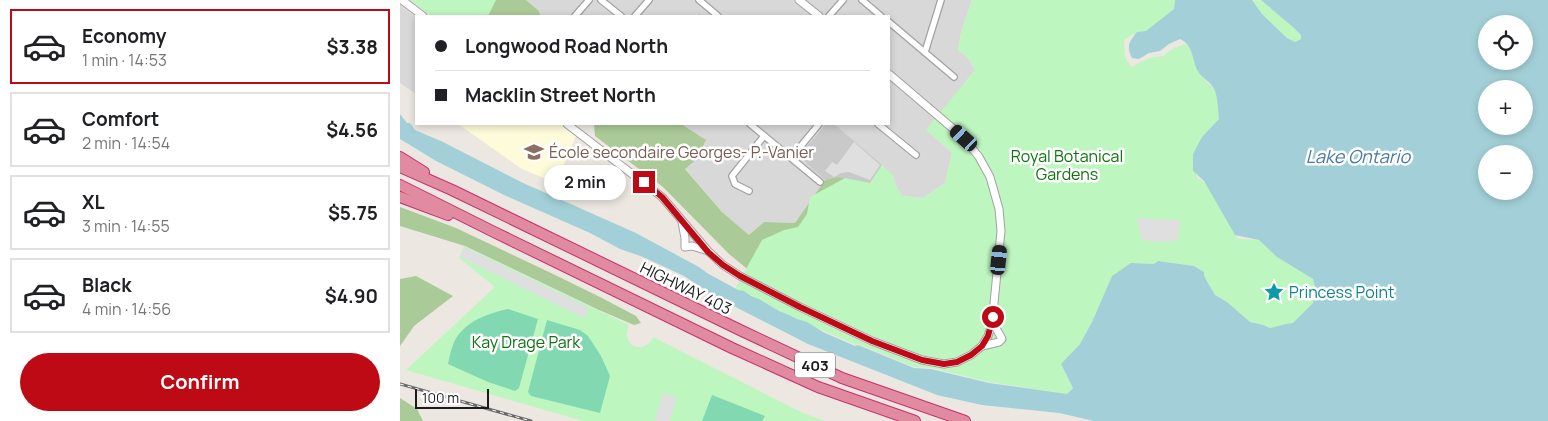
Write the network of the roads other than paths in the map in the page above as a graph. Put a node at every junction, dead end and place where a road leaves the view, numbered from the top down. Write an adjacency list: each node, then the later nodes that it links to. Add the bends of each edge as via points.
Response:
1 (402, 0): 10 (street)
2 (589, 0): 11 (street)
3 (601, 0): 12 (street)
4 (649, 0): 13 (street)
5 (699, 0): 14 (street)
6 (799, 0): 15 (street)
7 (843, 0): 16 (street)
8 (862, 0): 17 (street)
9 (941, 0): 19 (street)
10 (422, 15)
11 (576, 15)
12 (620, 15)
13 (636, 15)
14 (717, 15)
15 (818, 15)
16 (831, 15)
17 (880, 15)
18 (890, 23): 19 (street)
19 (924, 52): 21 (street)
20 (890, 75): 39 (street, via 964,138 990,177 1001,231)
21 (954, 77)
22 (568, 125): 36 (street, via 662,197)
23 (751, 125): 26 (street)
24 (817, 125): 29 (street)
25 (879, 125): 27 (street)
26 (764, 136): 29 (street); 34 (street, via 732,176 735,184)
27 (916, 155)
28 (400, 157): 33 (highway)
29 (791, 158): 31 (street)
30 (400, 167): 33 (highway, HIGHWAY 403 / 403)
31 (820, 182)
32 (400, 185): 37 (highway, HIGHWAY 403 / 403)
33 (452, 190): 42 (highway, HIGHWAY 403 / 403, via 842,378)
34 (750, 191)
35 (400, 197): 37 (highway)
36 (681, 220): 38 (street); 38 (street, via 684,247 692,246)
37 (494, 232): 41 (highway, HIGHWAY 403 / 403, via 818,387)
38 (708, 252): 40 (street, via 740,276 800,307 922,360 944,364 957,362)
39 (993, 317): 40 (street, via 988,336); 40 (street, via 1002,339)
40 (981, 346)
41 (915, 421)
42 (965, 421)

